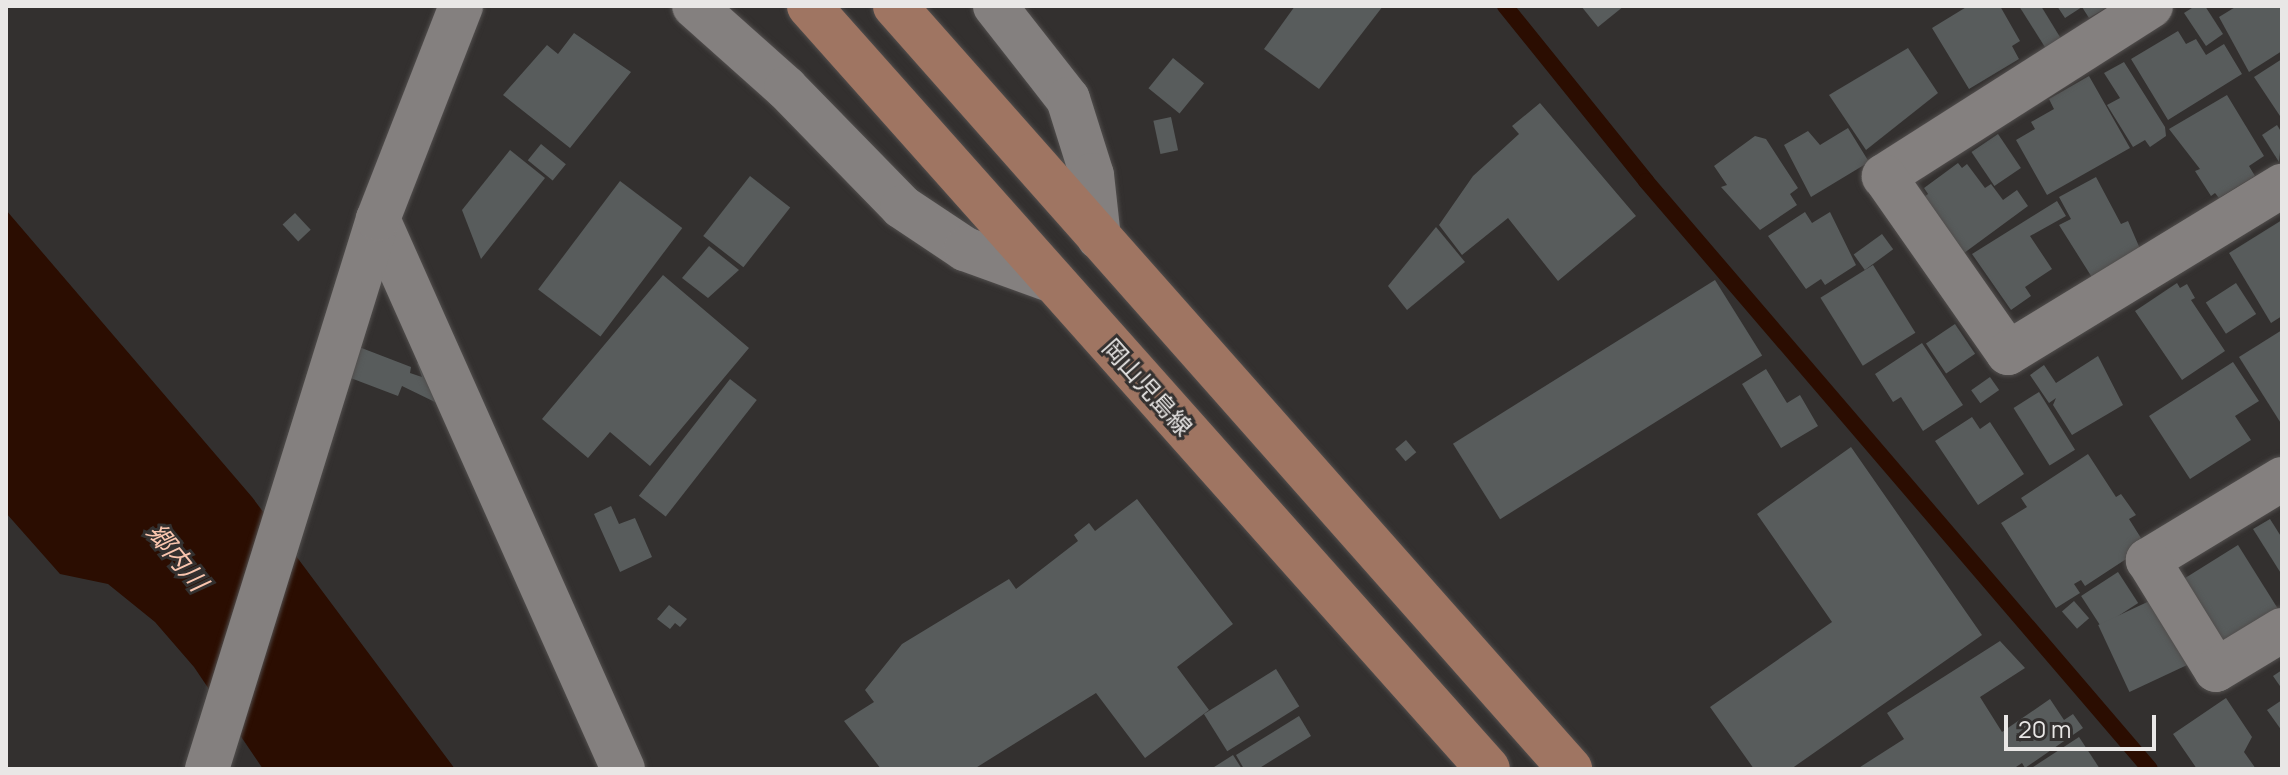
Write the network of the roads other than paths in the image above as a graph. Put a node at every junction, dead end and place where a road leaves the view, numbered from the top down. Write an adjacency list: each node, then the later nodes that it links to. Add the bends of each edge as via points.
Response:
1 (461, 6): 8 (street)
2 (694, 6): 10 (street, via 786,88 902,207 965,249)
3 (809, 6): 10 (main road, 岡山児島線)
4 (895, 6): 9 (main road)
5 (995, 6): 9 (street, via 1068,99 1092,175)
6 (2151, 6): 7 (street, via 1884,176 2008,353)
7 (2282, 186)
8 (378, 219): 15 (street); 16 (street)
9 (1099, 238): 12 (main road)
10 (1053, 281): 13 (main road, 岡山児島線)
11 (2282, 479): 14 (street, via 2148,560 2216,670)
12 (1334, 503): 13 (main road); 18 (main road)
13 (1289, 544): 17 (main road, 岡山児島線)
14 (2282, 630)
15 (207, 769)
16 (623, 769)
17 (1488, 769)
18 (1570, 769)

